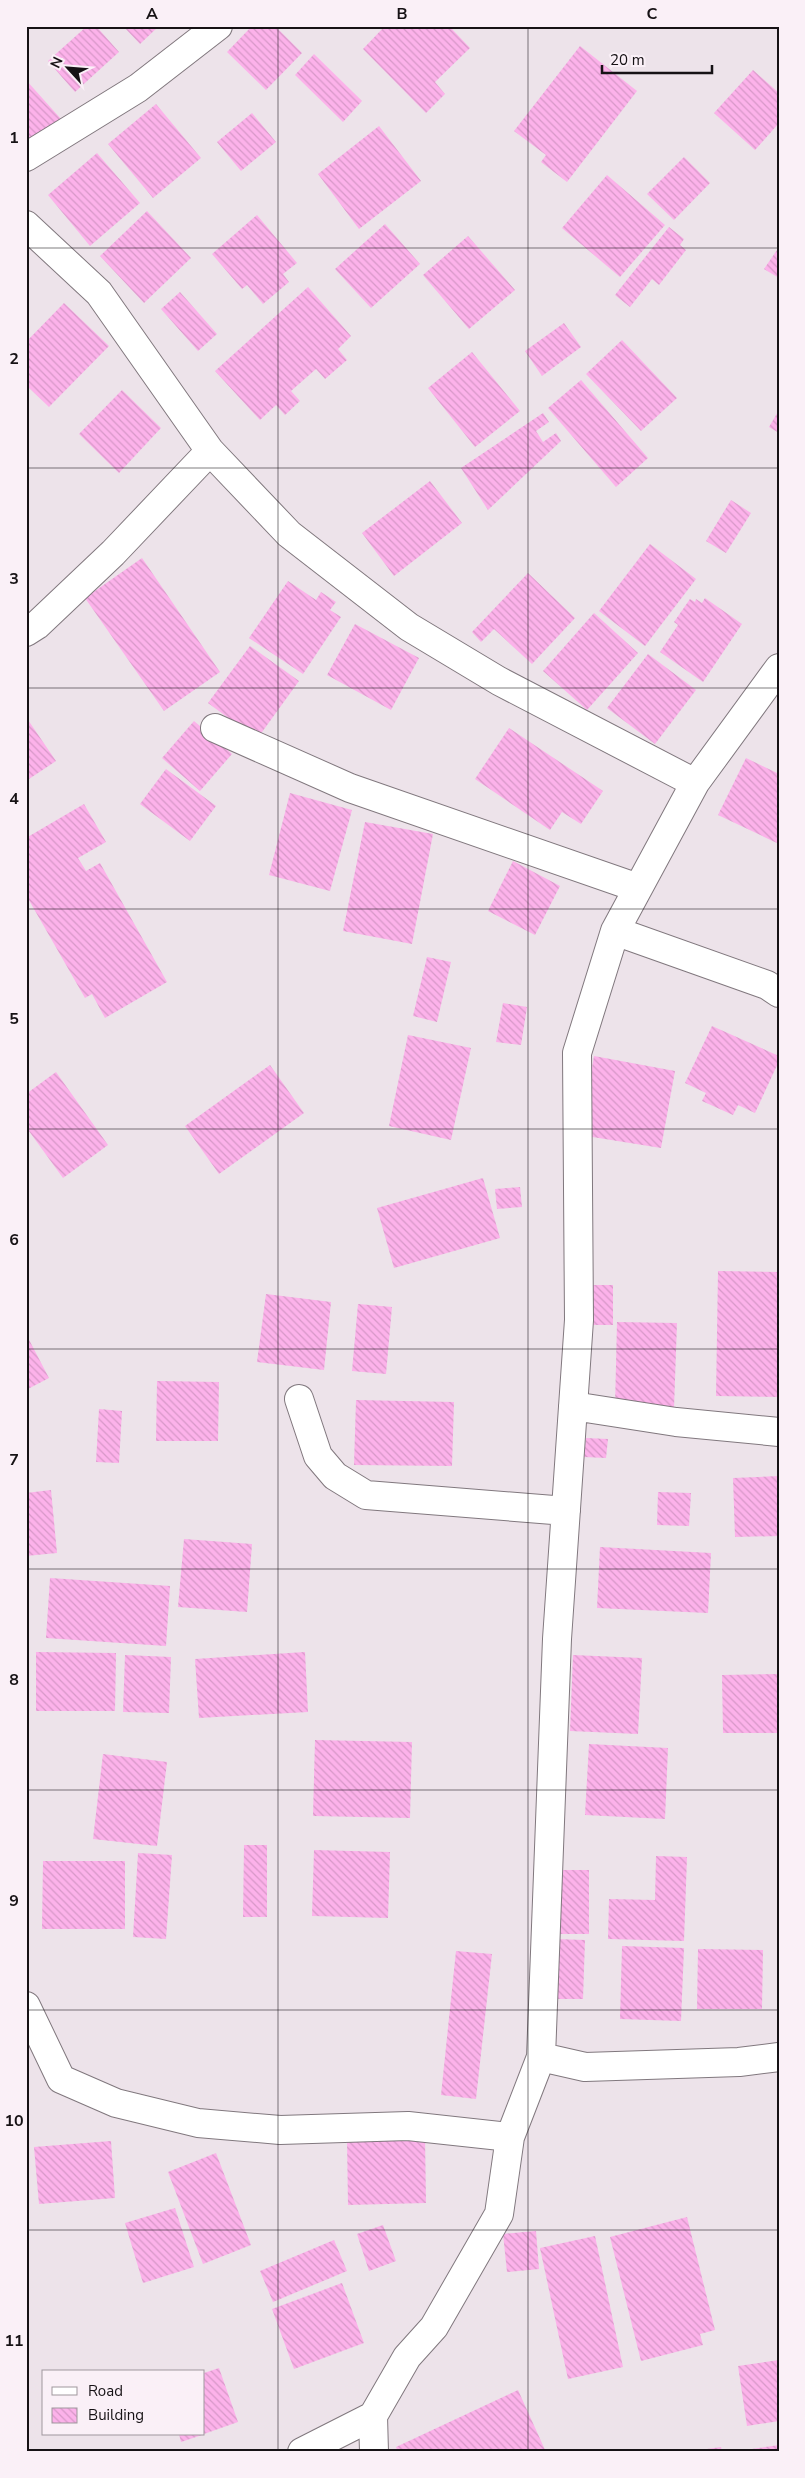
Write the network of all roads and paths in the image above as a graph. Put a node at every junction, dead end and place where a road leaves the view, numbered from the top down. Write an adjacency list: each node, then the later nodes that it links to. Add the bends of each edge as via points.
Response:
1 (218, 26): 2 (street, via 138,88)
2 (26, 157)
3 (26, 225): 4 (street, via 99,293)
4 (210, 451): 5 (street, via 113,553); 8 (street, via 289,534 409,627 499,682)
5 (26, 632)
6 (779, 668): 8 (street)
7 (215, 728): 9 (street, via 350,788)
8 (695, 782): 9 (street)
9 (638, 888): 10 (street)
10 (615, 931): 11 (street, via 767,985); 13 (street, via 577,1053 579,1320)
11 (779, 993)
12 (299, 1399): 15 (street, via 318,1456 335,1476 366,1495)
13 (573, 1406): 14 (street, via 676,1422); 15 (street)
14 (779, 1432)
15 (566, 1511): 17 (street, via 557,1639)
16 (26, 2006): 19 (street, via 61,2080 116,2103 198,2123 280,2130 408,2126)
17 (541, 2057): 18 (street, via 585,2067 739,2062); 19 (street)
18 (779, 2057)
19 (510, 2137): 20 (street, via 499,2214 434,2327 407,2356)
20 (373, 2416): 21 (street); 22 (street)
21 (302, 2452)
22 (374, 2452)

